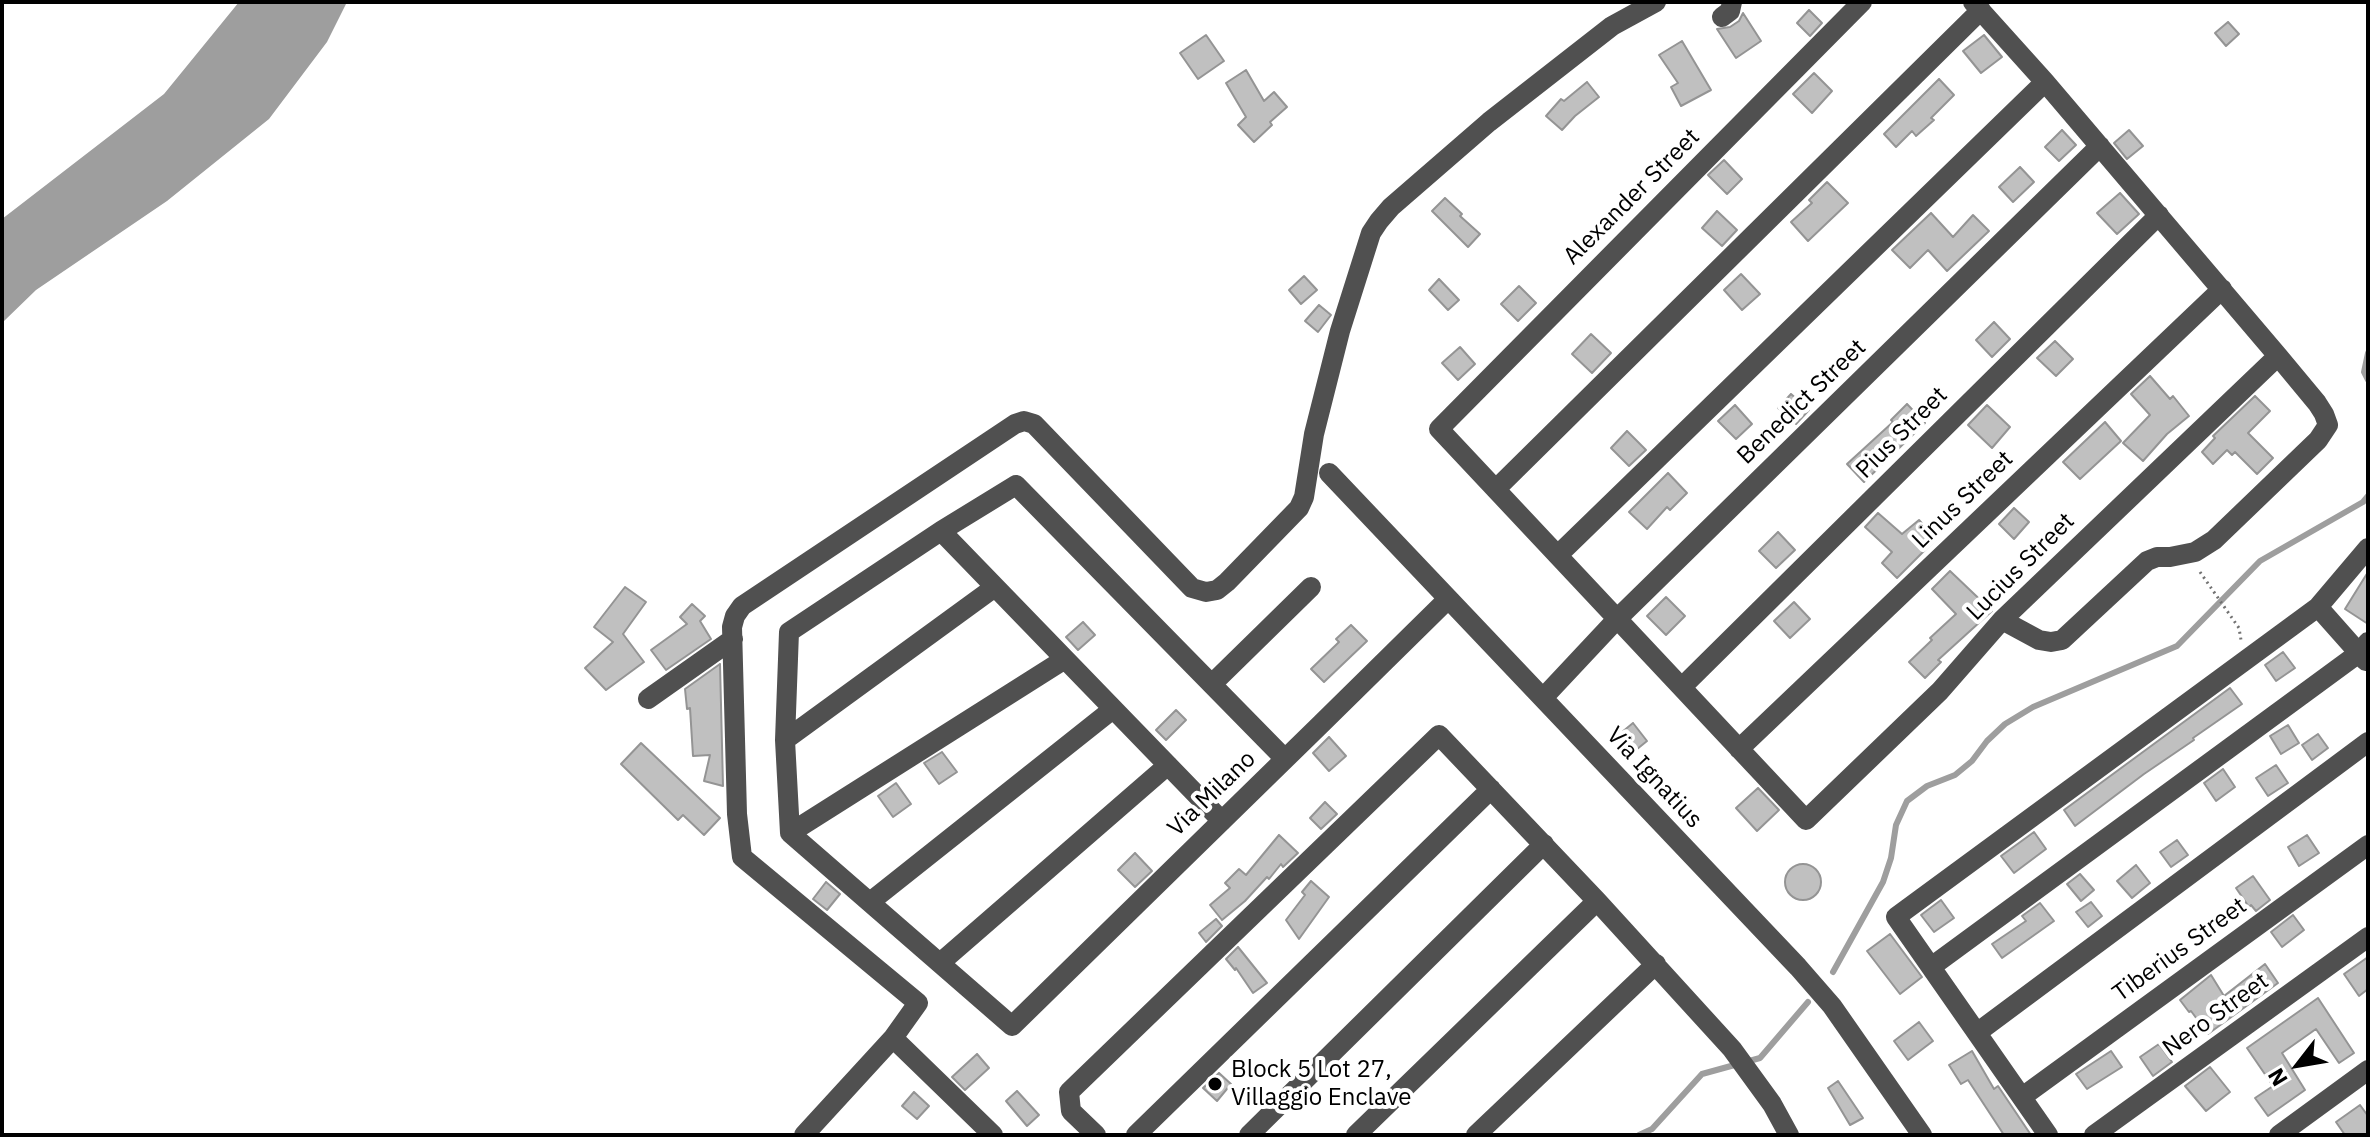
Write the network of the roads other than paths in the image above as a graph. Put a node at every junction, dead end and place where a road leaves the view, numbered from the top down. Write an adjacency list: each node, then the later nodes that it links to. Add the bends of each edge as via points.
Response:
1 (1656, 2): 20 (street, via 1612,26 1489,122 1379,221 1340,331 1304,497 1217,590 1192,588 1034,424 1024,421 752,598 735,616)
2 (1862, 2): 10 (street, Alexander Street, via 1439,429)
3 (1977, 6): 4 (street); 10 (street)
4 (2045, 82): 5 (street); 13 (street)
5 (2100, 146): 6 (street); 18 (street, Benedict Street)
6 (2159, 215): 7 (street); 24 (street, Pius Street)
7 (2222, 289): 8 (street); 30 (street, Linus Street)
8 (2278, 356): 19 (street, Lucius Street); 19 (street, via 2317,403 2328,425 2214,540 2195,552 2147,561 2062,640 2039,640)
9 (1329, 473): 16 (street, Via Ignatius)
10 (1496, 489): 13 (street)
11 (941, 531): 14 (street); 23 (street, via 1016,485); 28 (street, via 789,632)
12 (2368, 548): 17 (street)
13 (1558, 555): 18 (street)
14 (995, 587): 22 (street); 28 (street)
15 (1311, 587): 23 (street)
16 (1448, 599): 25 (street, Via Ignatius); 31 (street, Via Milano)
17 (2318, 607): 21 (street); 43 (street, via 1896,917)
18 (1617, 619): 24 (street); 25 (street, Benedict Street)
19 (2002, 620): 30 (street, Lucius Street, via 1940,691 1806,820)
20 (733, 639): 26 (street); 45 (street, via 742,857 918,1003)
21 (2365, 653): 43 (street)
22 (1065, 659): 27 (street); 35 (street)
23 (1212, 684): 31 (street)
24 (1682, 687): 30 (street)
25 (1543, 698): 56 (street, Via Ignatius, via 1832,1006)
26 (648, 699)
27 (1113, 709): 32 (street); 39 (street)
28 (785, 740): 35 (street)
29 (2368, 742): 44 (street)
30 (1739, 749)
31 (1285, 759): 34 (street, Via Milano)
32 (1168, 765): 34 (street); 41 (street)
33 (1491, 789): 36 (street); 50 (street, via 1439,735 1069,1092 1071,1111); 51 (street)
34 (1222, 821): 41 (street, Via Milano, via 1012,1026)
35 (790, 833): 39 (street)
36 (1544, 844): 38 (street); 52 (street)
37 (2368, 845): 47 (street, Tiberius Street)
38 (1597, 901): 42 (street); 53 (street)
39 (870, 902): 41 (street)
40 (2368, 937): 58 (street, Nero Street)
41 (940, 963)
42 (1656, 964): 54 (street); 55 (street, via 1732,1049)
43 (1931, 967): 44 (street)
44 (1978, 1032): 47 (street)
45 (893, 1038): 48 (street); 49 (street)
46 (2368, 1070): 59 (street)
47 (2022, 1097): 57 (street)
48 (816, 1131)
49 (993, 1135)
50 (1096, 1135)
51 (1136, 1135)
52 (1249, 1135)
53 (1356, 1135)
54 (1476, 1135)
55 (1789, 1135)
56 (1922, 1135)
57 (2048, 1135)
58 (2094, 1135)
59 (2279, 1135)

